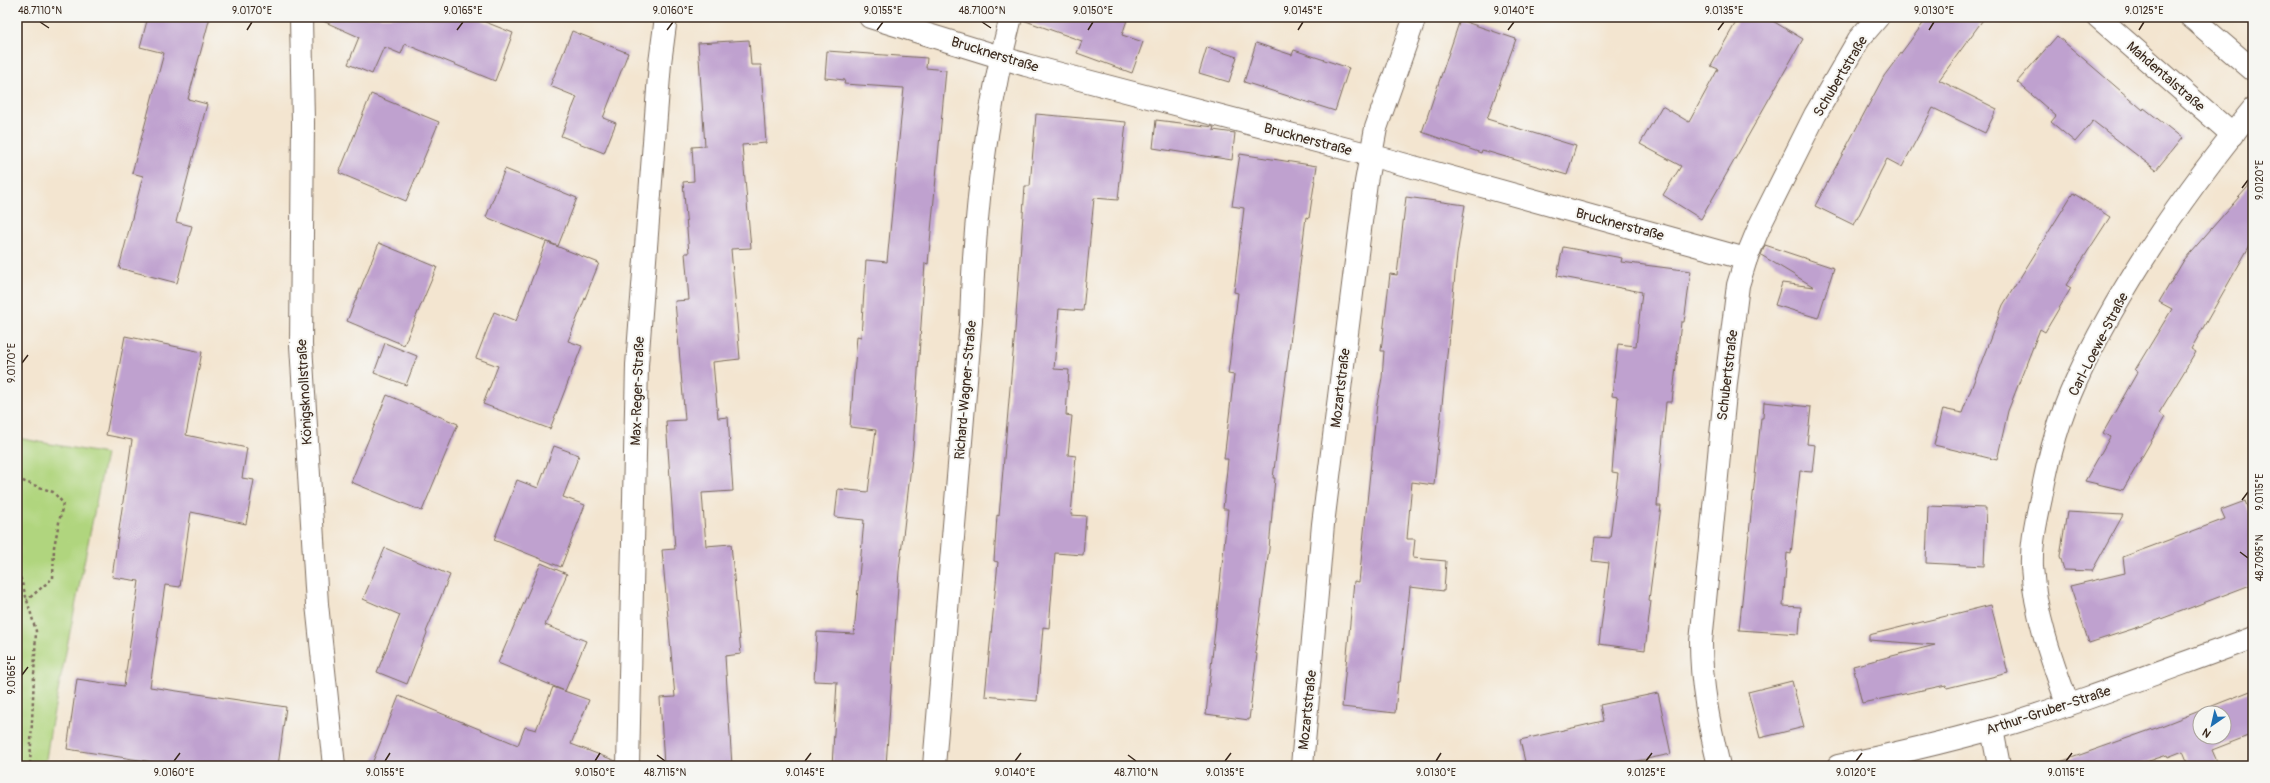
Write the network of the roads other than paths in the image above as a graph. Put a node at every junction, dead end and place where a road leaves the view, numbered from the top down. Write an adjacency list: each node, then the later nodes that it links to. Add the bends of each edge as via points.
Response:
1 (300, 17): 18 (street, Königsknollstraße, via 303,123 301,345 317,604)
2 (666, 17): 19 (street, Max-Reger-Straße, via 660,64 637,365)
3 (870, 17): 9 (street, Brucknerstraße)
4 (1011, 17): 9 (street, Richard-Wagner-Straße)
5 (1415, 17): 13 (street, Mozartstraße, via 1376,128)
6 (1878, 17): 14 (street, Schubertstraße, via 1859,39 1815,115 1760,225)
7 (2098, 17): 12 (street, Mahdentalstraße)
8 (2191, 17): 10 (street)
9 (1000, 57): 13 (street, Brucknerstraße); 20 (street, Richard-Wagner-Straße, via 992,92 973,263 971,321)
10 (2253, 70)
11 (2253, 109): 12 (street, Carl-Loewe-Straße)
12 (2233, 135): 16 (street, Carl-Loewe-Straße, via 2179,205 2140,264 2075,382 2059,424 2037,520 2032,566 2034,590 2045,638)
13 (1370, 155): 14 (street, Brucknerstraße); 21 (street, Mozartstraße, via 1323,524)
14 (1746, 259): 22 (street, Schubertstraße, via 1738,286 1726,383 1701,642 1701,673 1705,703)
15 (2253, 638): 16 (street, Arthur-Gruber-Straße)
16 (2068, 705): 17 (street, Arthur-Gruber-Straße)
17 (1992, 729): 23 (street, Arthur-Gruber-Straße); 24 (street)
18 (334, 766)
19 (628, 766)
20 (934, 766)
21 (1302, 766)
22 (1719, 766)
23 (1838, 766)
24 (1999, 766)

